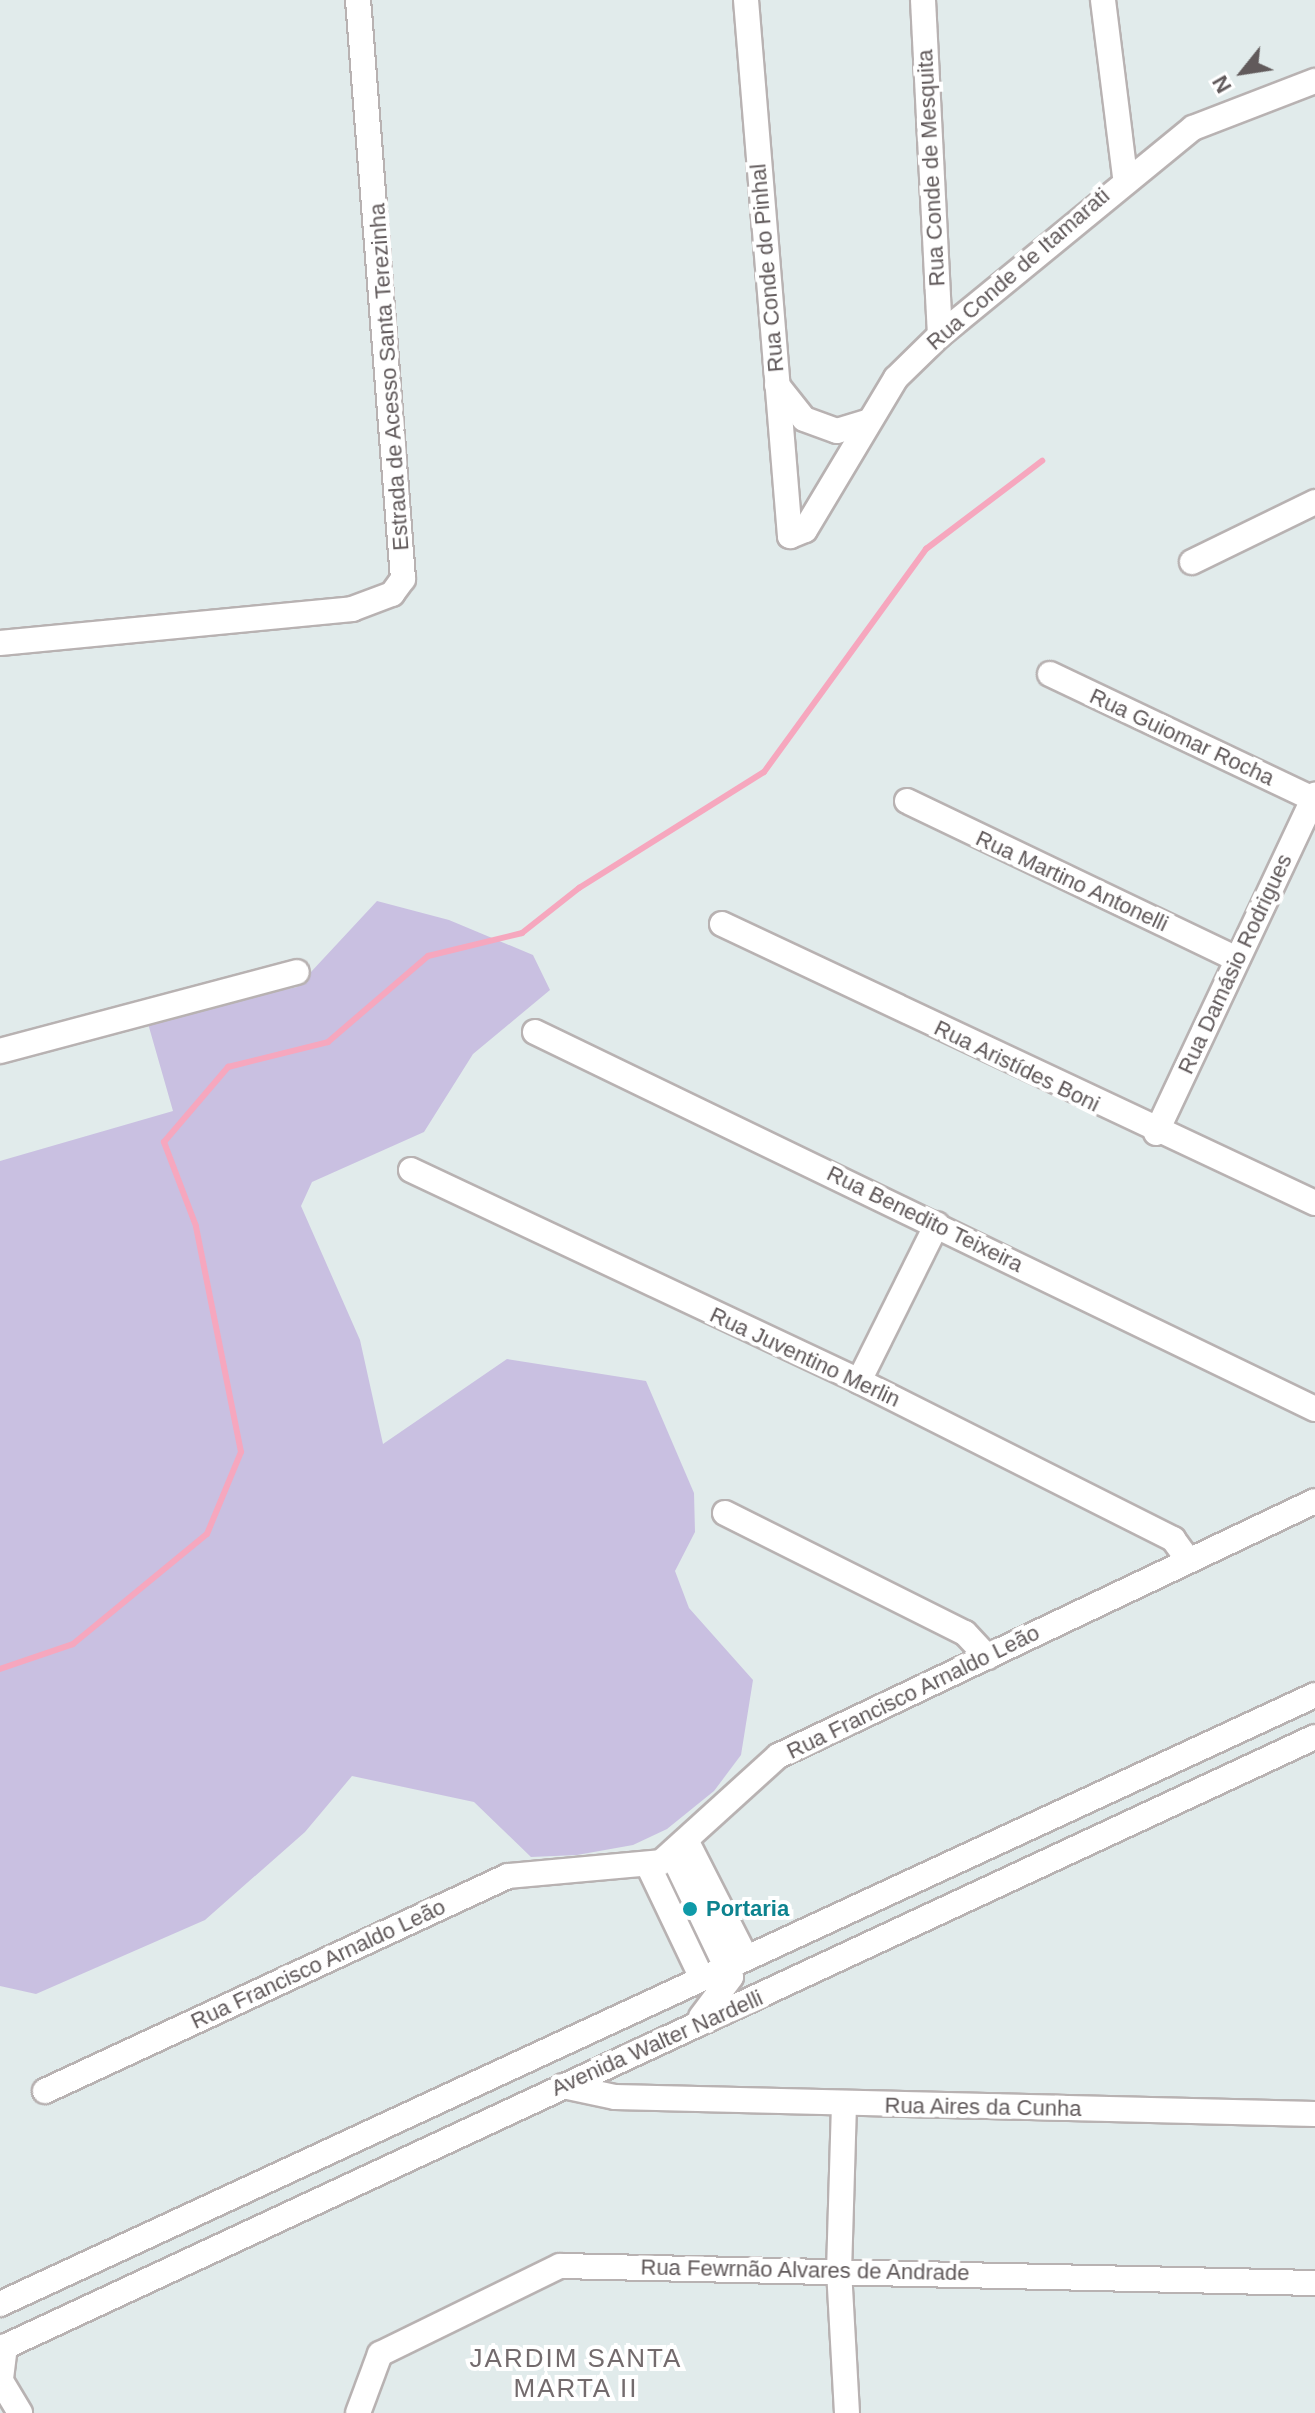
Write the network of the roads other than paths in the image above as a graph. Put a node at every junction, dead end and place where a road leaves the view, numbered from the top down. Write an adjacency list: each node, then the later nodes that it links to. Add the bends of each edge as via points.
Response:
1 (358, 0): 13 (street, Estrada de Acesso Santa Terezinha, via 403,579 392,594 352,609)
2 (746, 0): 8 (street, Rua Conde do Pinhal)
3 (923, 0): 7 (street, Rua Conde de Mesquita)
4 (1103, 0): 6 (street)
5 (1315, 81): 6 (street, Rua Conde de Itamarati, via 1193,128)
6 (1125, 176): 7 (street, Rua Conde de Itamarati)
7 (940, 335): 9 (street, Rua Conde de Itamarati)
8 (777, 385): 9 (street, via 804,419 837,431); 11 (street, Rua Conde do Pinhal)
9 (867, 422): 11 (street, Rua Conde de Itamarati, via 805,530)
10 (1315, 502): 12 (street)
11 (790, 536)
12 (1192, 562)
13 (0, 643)
14 (1050, 674): 15 (street, Rua Guiomar Rocha)
15 (1314, 797): 18 (street, Rua Damásio Rodrigues)
16 (907, 801): 18 (street, Rua Martino Antonelli)
17 (722, 924): 22 (street, Rua Aristídes Boni)
18 (1237, 959): 22 (street, Rua Damásio Rodrigues)
19 (297, 972): 21 (street)
20 (535, 1032): 25 (street, Rua Benedito Teixeira)
21 (0, 1051)
22 (1156, 1133): 24 (street, Rua Aristídes Boni)
23 (411, 1170): 26 (street, Rua Juventino Merlin)
24 (1315, 1203)
25 (937, 1224): 26 (street); 27 (street, Rua Benedito Teixeira)
26 (859, 1381): 30 (street, Rua Juventino Merlin, via 1173,1539)
27 (1315, 1409)
28 (1315, 1501): 30 (street, Rua Francisco Arnaldo Leão)
29 (725, 1513): 31 (street, via 965,1633)
30 (1188, 1560): 31 (street, Rua Francisco Arnaldo Leão)
31 (987, 1657): 34 (street, Rua Francisco Arnaldo Leão, via 778,1756)
32 (1315, 1695): 35 (street, Avenida Walter Nardelli)
33 (1315, 1737): 36 (street, Avenida Walter Nardelli)
34 (670, 1855): 35 (street); 35 (street); 39 (street, Rua Francisco Arnaldo Leão, via 508,1876)
35 (725, 1968): 36 (street, via 721,1998); 45 (street, Avenida Walter Nardelli)
36 (676, 2035): 37 (street, Avenida Walter Nardelli)
37 (625, 2058): 38 (street, Avenida Walter Nardelli); 40 (street)
38 (563, 2086): 40 (street, Rua Aires da Cunha, via 615,2097); 46 (street, Avenida Walter Nardelli)
39 (45, 2091)
40 (652, 2092): 41 (street, Rua Aires da Cunha)
41 (844, 2104): 42 (street, Rua Aires da Cunha); 43 (street)
42 (1315, 2114)
43 (839, 2270): 44 (street, Rua Fewrnão Alvares de Andrade); 47 (street); 49 (street, Rua Fewrnão Alvares de Andrade, via 560,2266 380,2354 364,2380)
44 (1315, 2283)
45 (0, 2304)
46 (3, 2348): 48 (street, via 1,2381)
47 (842, 2409)
48 (20, 2413)
49 (358, 2413)

